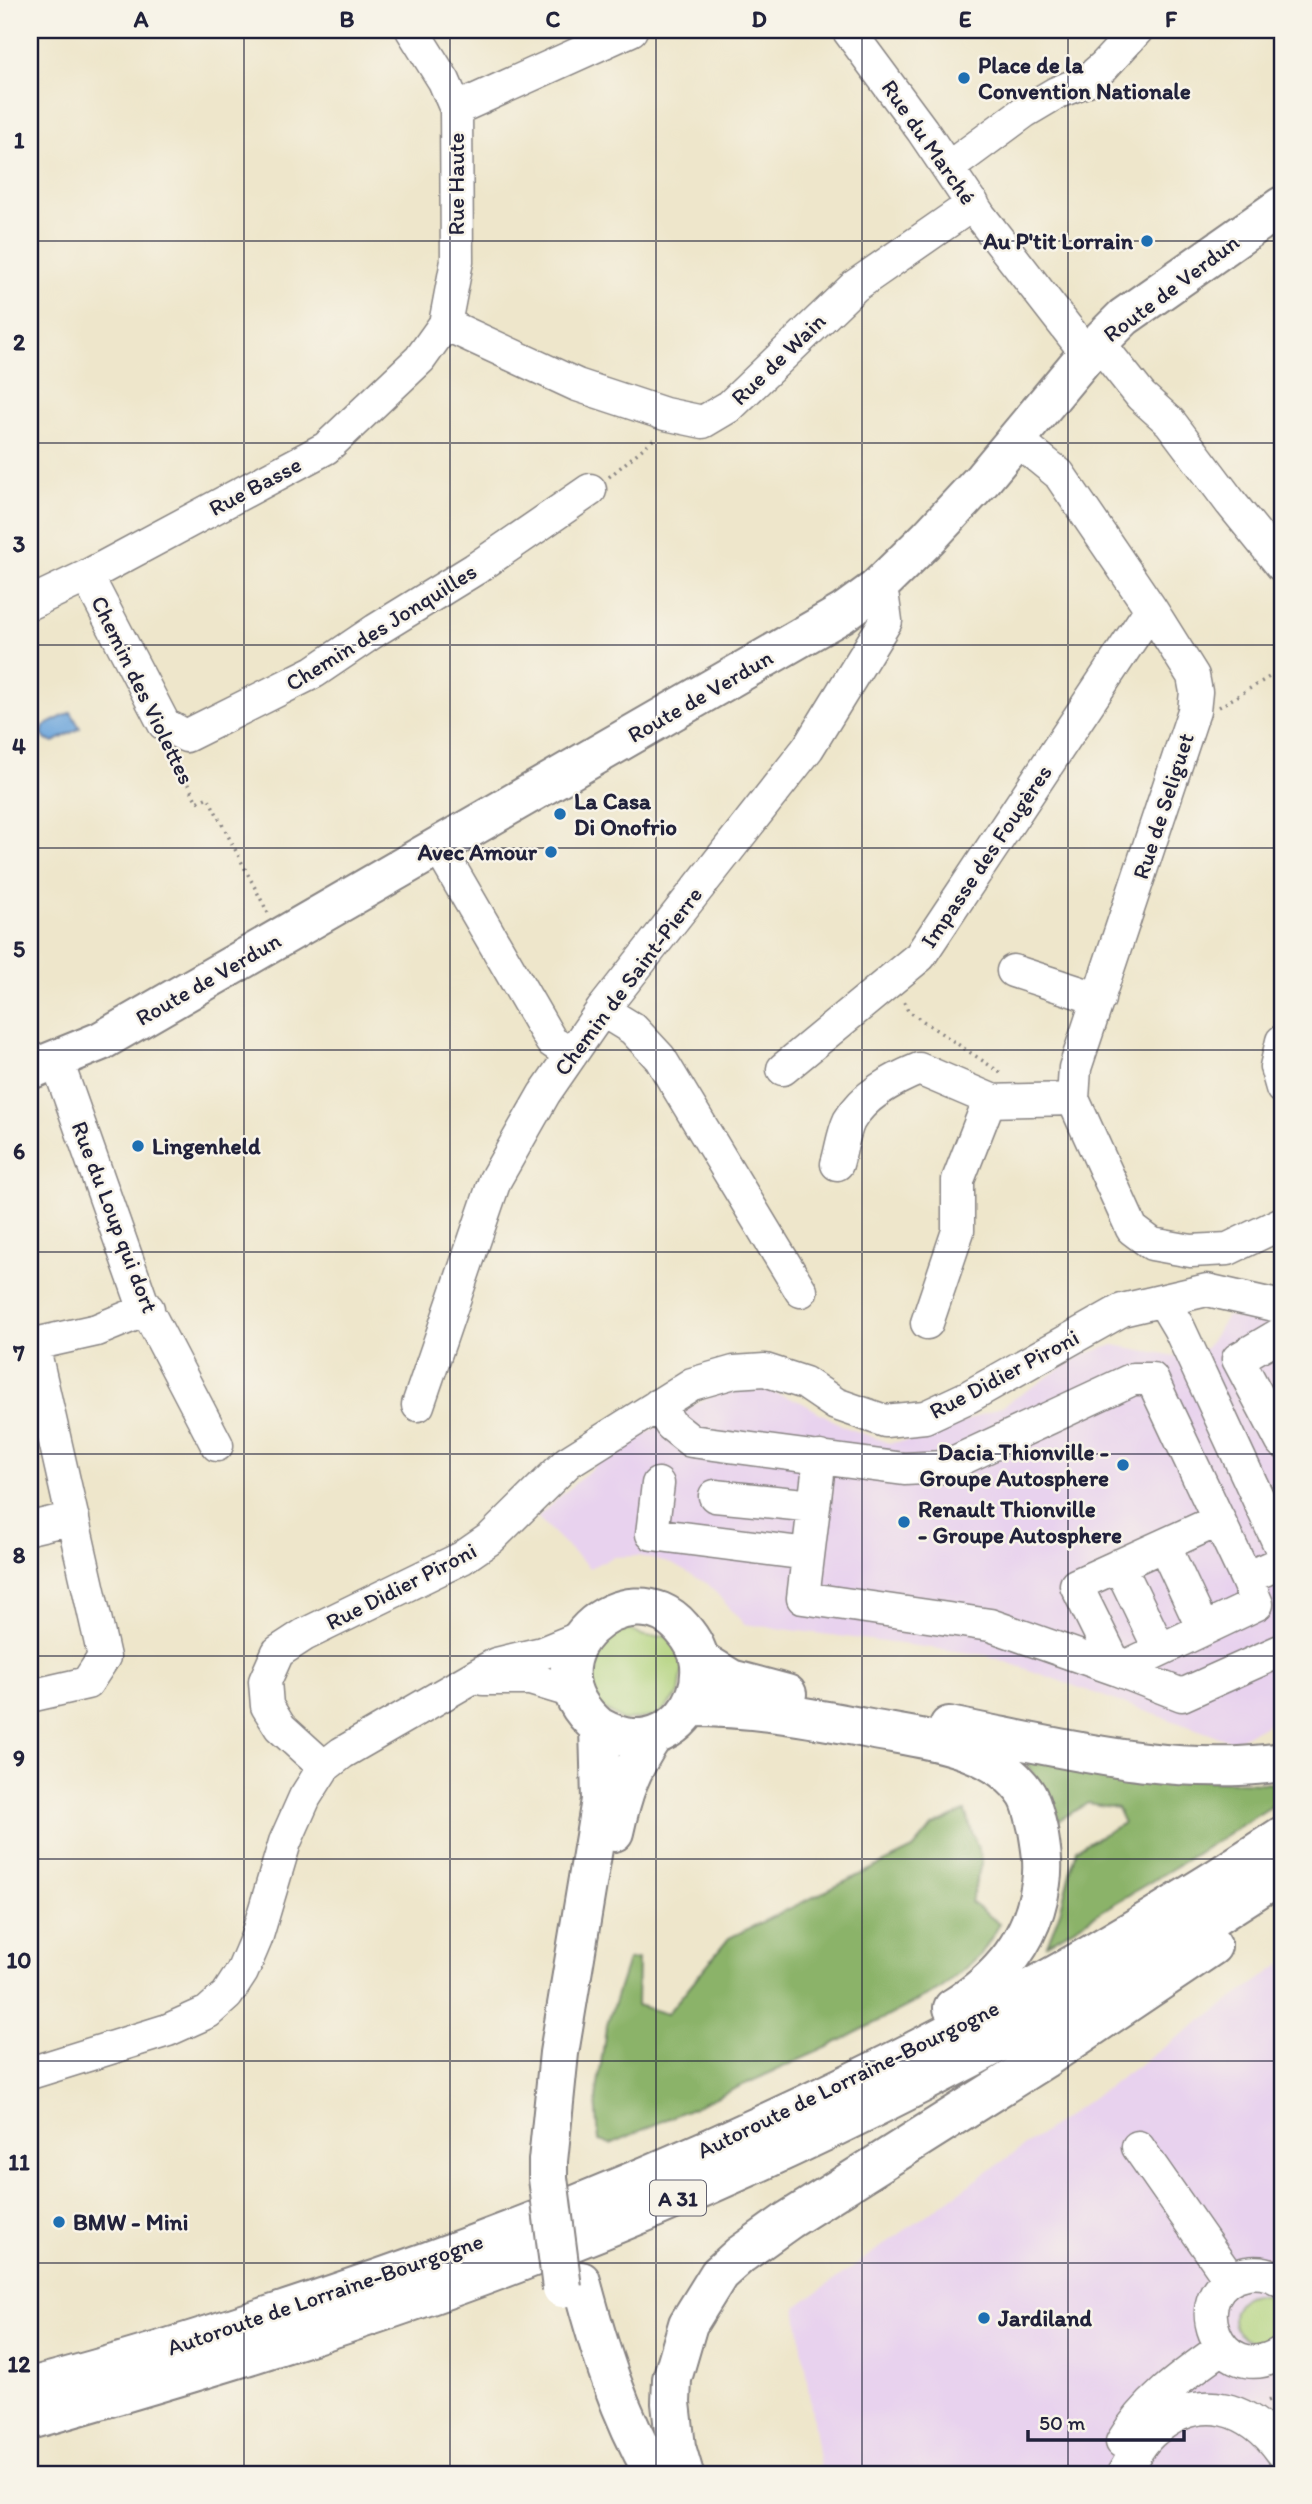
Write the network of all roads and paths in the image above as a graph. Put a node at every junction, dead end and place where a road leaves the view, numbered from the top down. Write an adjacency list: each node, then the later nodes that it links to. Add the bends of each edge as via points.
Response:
1 (412, 30): 5 (street)
2 (631, 30): 5 (street, Rue Haute)
3 (848, 30): 6 (street, Rue du Marché, via 882,67)
4 (1137, 30): 6 (street, via 1087,80 1024,112)
5 (456, 108): 9 (street, Rue Haute, via 457,261)
6 (948, 168): 7 (street, Rue du Marché)
7 (973, 204): 10 (street, Rue du Marché); 11 (street, Rue de Wain, via 855,286 730,406 703,422)
8 (1282, 206): 10 (main road, Route de Verdun, via 1124,317)
9 (445, 324): 11 (street, Rue de Wain, via 577,386); 15 (street, Rue Basse, via 420,359 327,448)
10 (1093, 348): 12 (main road, Route de Verdun); 14 (street, Rue du Marché, via 1170,422)
11 (666, 414): 13 (path, via 656,436)
12 (1017, 440): 16 (main road, Route de Verdun); 18 (street, Rue de Seliguet, via 1059,474)
13 (590, 490): 21 (street, Chemin des Jonquilles, via 314,672 186,736)
14 (1282, 566)
15 (87, 576): 17 (street, Rue Basse); 21 (street, Chemin des Violettes)
16 (876, 589): 22 (main road, Route de Verdun, via 831,620); 27 (street, Chemin de Saint-Pierre, via 883,599 886,621 808,748)
17 (30, 603)
18 (1151, 609): 20 (street, Rue de Seliguet, via 1193,676); 25 (street, Impasse des Fougères, via 920,956)
19 (1282, 672): 20 (path, via 1214,710)
20 (1194, 711): 26 (street, Rue de Seliguet)
21 (164, 724): 23 (path, Chemin des Violettes, via 166,741 197,802 208,797)
22 (438, 846): 23 (main road, Route de Verdun); 29 (street, via 551,1041)
23 (281, 937): 30 (main road, Route de Verdun, via 101,1041)
24 (1013, 971): 26 (street)
25 (892, 979): 31 (street, Impasse des Fougères); 33 (path, via 908,1011)
26 (1100, 999): 34 (street, Rue de Seliguet, via 1075,1068)
27 (602, 1010): 29 (street, Chemin de Saint-Pierre); 37 (street, via 632,1029 660,1058)
28 (1282, 1041): 32 (street, via 1276,1067)
29 (571, 1055): 44 (street, Chemin de Saint-Pierre, via 495,1180)
30 (43, 1066): 40 (street, Rue du Loup qui dort)
31 (783, 1069)
32 (1282, 1088)
33 (1003, 1090): 34 (street); 35 (street, via 919,1069 900,1076 864,1103 849,1122); 41 (street, via 989,1101 958,1180 958,1231)
34 (1073, 1099): 36 (street, Rue de Seliguet, via 1132,1229 1152,1244 1191,1251 1228,1249)
35 (836, 1164)
36 (1282, 1223)
37 (801, 1291)
38 (1164, 1301): 39 (street, Rue Didier Pironi, via 1207,1290); 45 (street, Rue Didier Pironi, via 1122,1310 925,1417 884,1421 836,1404 805,1383 765,1370 734,1372 692,1384); 56 (street)
39 (1282, 1307)
40 (148, 1309): 43 (street, via 97,1331); 47 (street, Rue du Loup qui dort)
41 (927, 1322)
42 (1282, 1333): 46 (street, via 1238,1359)
43 (31, 1345): 52 (street)
44 (418, 1405)
45 (658, 1405): 48 (street, via 671,1425 691,1441); 73 (street, Rue Didier Pironi, via 568,1462 480,1547 278,1652 265,1681 267,1706 280,1727)
46 (1282, 1442)
47 (217, 1445)
48 (820, 1457): 51 (street); 53 (street, via 904,1469 944,1467 1133,1379 1152,1379)
49 (658, 1484): 57 (street, via 652,1534)
50 (715, 1496): 51 (street)
51 (814, 1506): 57 (street)
52 (73, 1518): 54 (street); 68 (street, via 104,1657 87,1683)
53 (1219, 1520): 55 (street); 59 (street)
54 (30, 1528)
55 (1164, 1545): 58 (street); 60 (street)
56 (1281, 1548): 59 (street)
57 (808, 1554): 65 (street, via 803,1598 990,1625)
58 (1119, 1565): 62 (street); 65 (street, via 1076,1585)
59 (1246, 1577): 60 (street, via 1257,1604)
60 (1203, 1629): 62 (street)
61 (581, 1636): 64 (main road, via 616,1611 659,1612 678,1623 692,1639); 66 (street, via 542,1653 496,1664); 67 (main road, via 571,1664)
62 (1160, 1650): 65 (street)
63 (1280, 1651): 65 (street, via 1182,1695)
64 (700, 1660): 69 (main road, via 700,1684); 72 (main road, via 731,1679 768,1691 1093,1754 1224,1767)
65 (1118, 1670)
66 (471, 1679): 67 (street, via 530,1679); 73 (street)
67 (573, 1692): 70 (main road, via 579,1706)
68 (30, 1696)
69 (691, 1707): 71 (main road, via 668,1730); 78 (main road, via 806,1716 950,1745 979,1755 1027,1795 1043,1874 1034,1914 1014,1953 983,1989 889,2050)
70 (599, 1727): 71 (main road, via 616,1735); 80 (main road, via 601,1800 559,2053)
71 (653, 1736): 80 (main road, via 633,1767 614,1830)
72 (1282, 1762)
73 (324, 1767): 77 (street, via 285,1842 256,1939 228,1995 208,2012 169,2030)
74 (1282, 1836): 78 (main road, Autoroute de Lorraine-Bourgogne / A 31, via 1142,1925)
75 (1282, 1873): 87 (main road, Autoroute de Lorraine-Bourgogne / A 31, via 1183,1937 1035,2022 722,2179 538,2255 350,2322)
76 (1282, 1897): 91 (main road, via 1044,2059 789,2220 719,2274 688,2324 672,2379 676,2447)
77 (30, 2073)
78 (849, 2083): 86 (main road, Autoroute de Lorraine-Bourgogne / A 31, via 712,2148 521,2227 249,2322)
79 (1138, 2147): 81 (street)
80 (559, 2159): 83 (main road, via 577,2261)
81 (1230, 2279): 82 (street, via 1254,2272); 84 (street, via 1213,2299 1210,2312)
82 (1282, 2281)
83 (572, 2285): 89 (main road, via 591,2383); 90 (main road, via 637,2444)
84 (1222, 2348): 85 (street, via 1246,2361); 92 (street, via 1150,2406 1128,2432)
85 (1279, 2365)
86 (30, 2387)
87 (30, 2420)
88 (1282, 2452): 93 (street, via 1244,2415 1221,2407 1201,2409 1156,2429)
89 (631, 2474)
90 (654, 2474)
91 (684, 2474)
92 (1108, 2474)
93 (1123, 2474)

